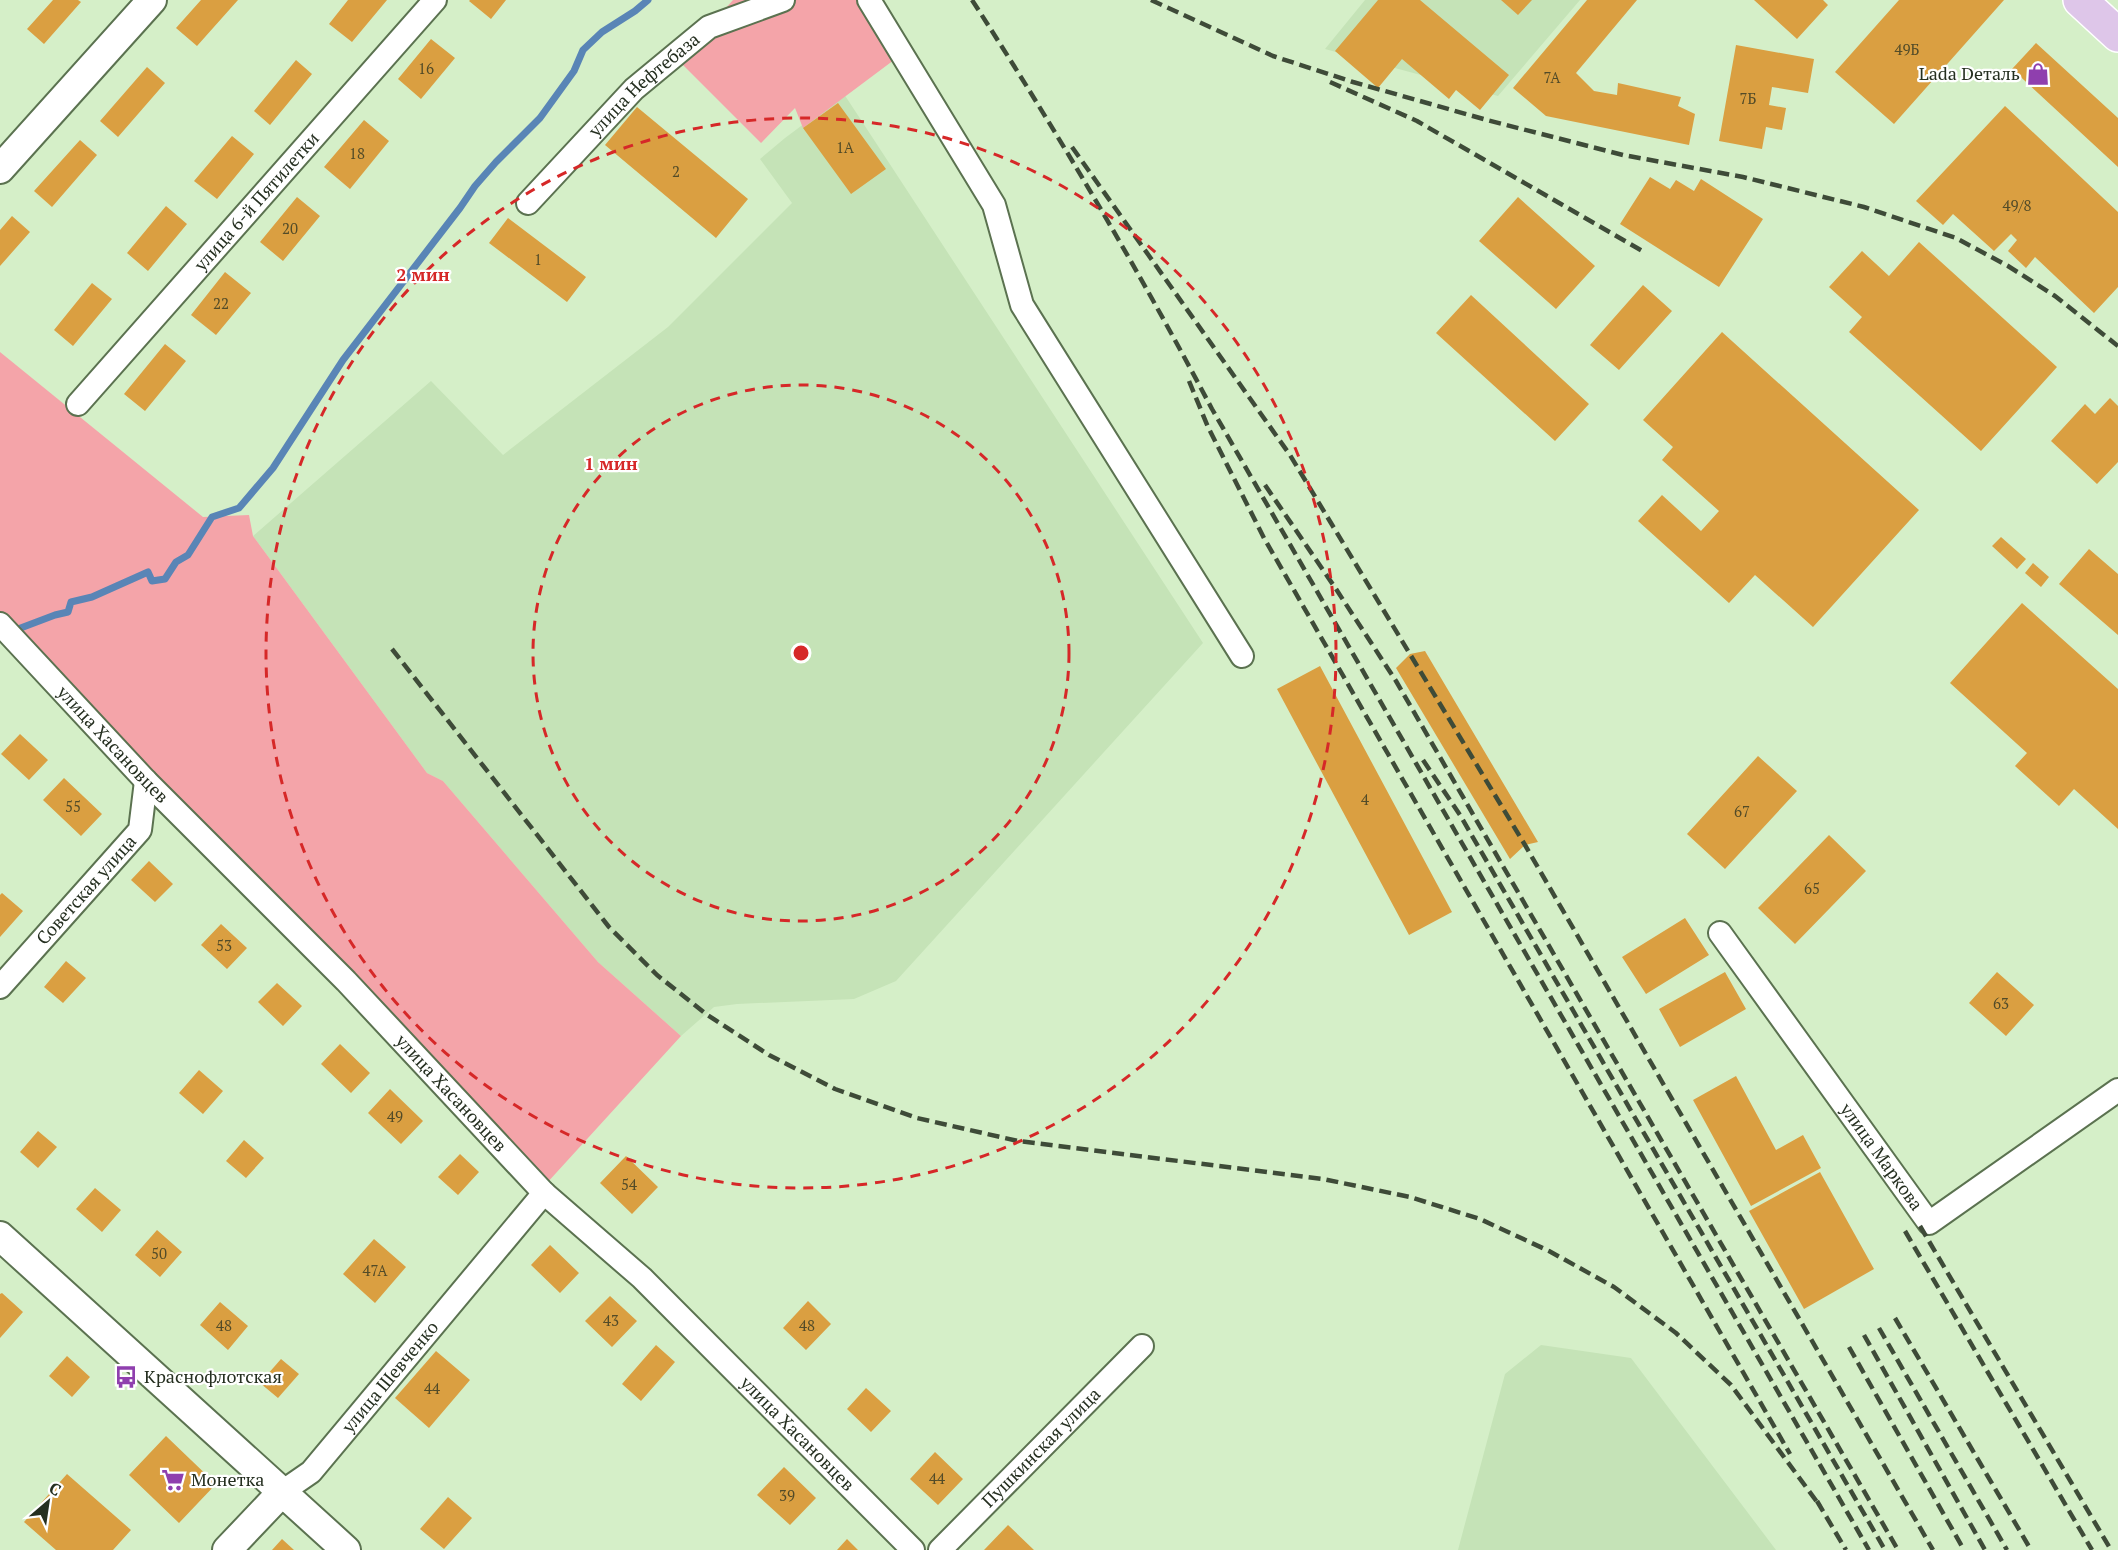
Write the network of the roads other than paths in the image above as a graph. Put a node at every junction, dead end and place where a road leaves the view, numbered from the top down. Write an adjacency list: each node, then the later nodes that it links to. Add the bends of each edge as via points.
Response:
1 (152, 0): 7 (street)
2 (435, 0): 9 (street, улица 6-й Пятилетки)
3 (783, 0): 8 (street, улица Нефтебаза, via 709,27 634,89)
4 (869, 0): 11 (street, via 994,205 1022,305)
5 (2080, 0): 6 (main road)
6 (2118, 34)
7 (0, 169)
8 (528, 203)
9 (78, 404)
10 (0, 624): 12 (street, улица Хасановцев)
11 (1242, 656)
12 (146, 781): 14 (street, Советская улица, via 140,830); 16 (street, улица Хасановцев, via 346,981)
13 (1720, 933): 15 (street, улица Маркова, via 1929,1223)
14 (0, 987)
15 (2118, 1090)
16 (544, 1193): 19 (street, улица Шевченко, via 311,1472); 22 (street, улица Хасановцев, via 642,1278)
17 (0, 1236): 19 (street)
18 (1142, 1346): 23 (street, Пушкинская улица)
19 (282, 1492): 20 (street, улица Шевченко); 21 (street)
20 (226, 1550)
21 (346, 1550)
22 (914, 1550)
23 (940, 1550)

